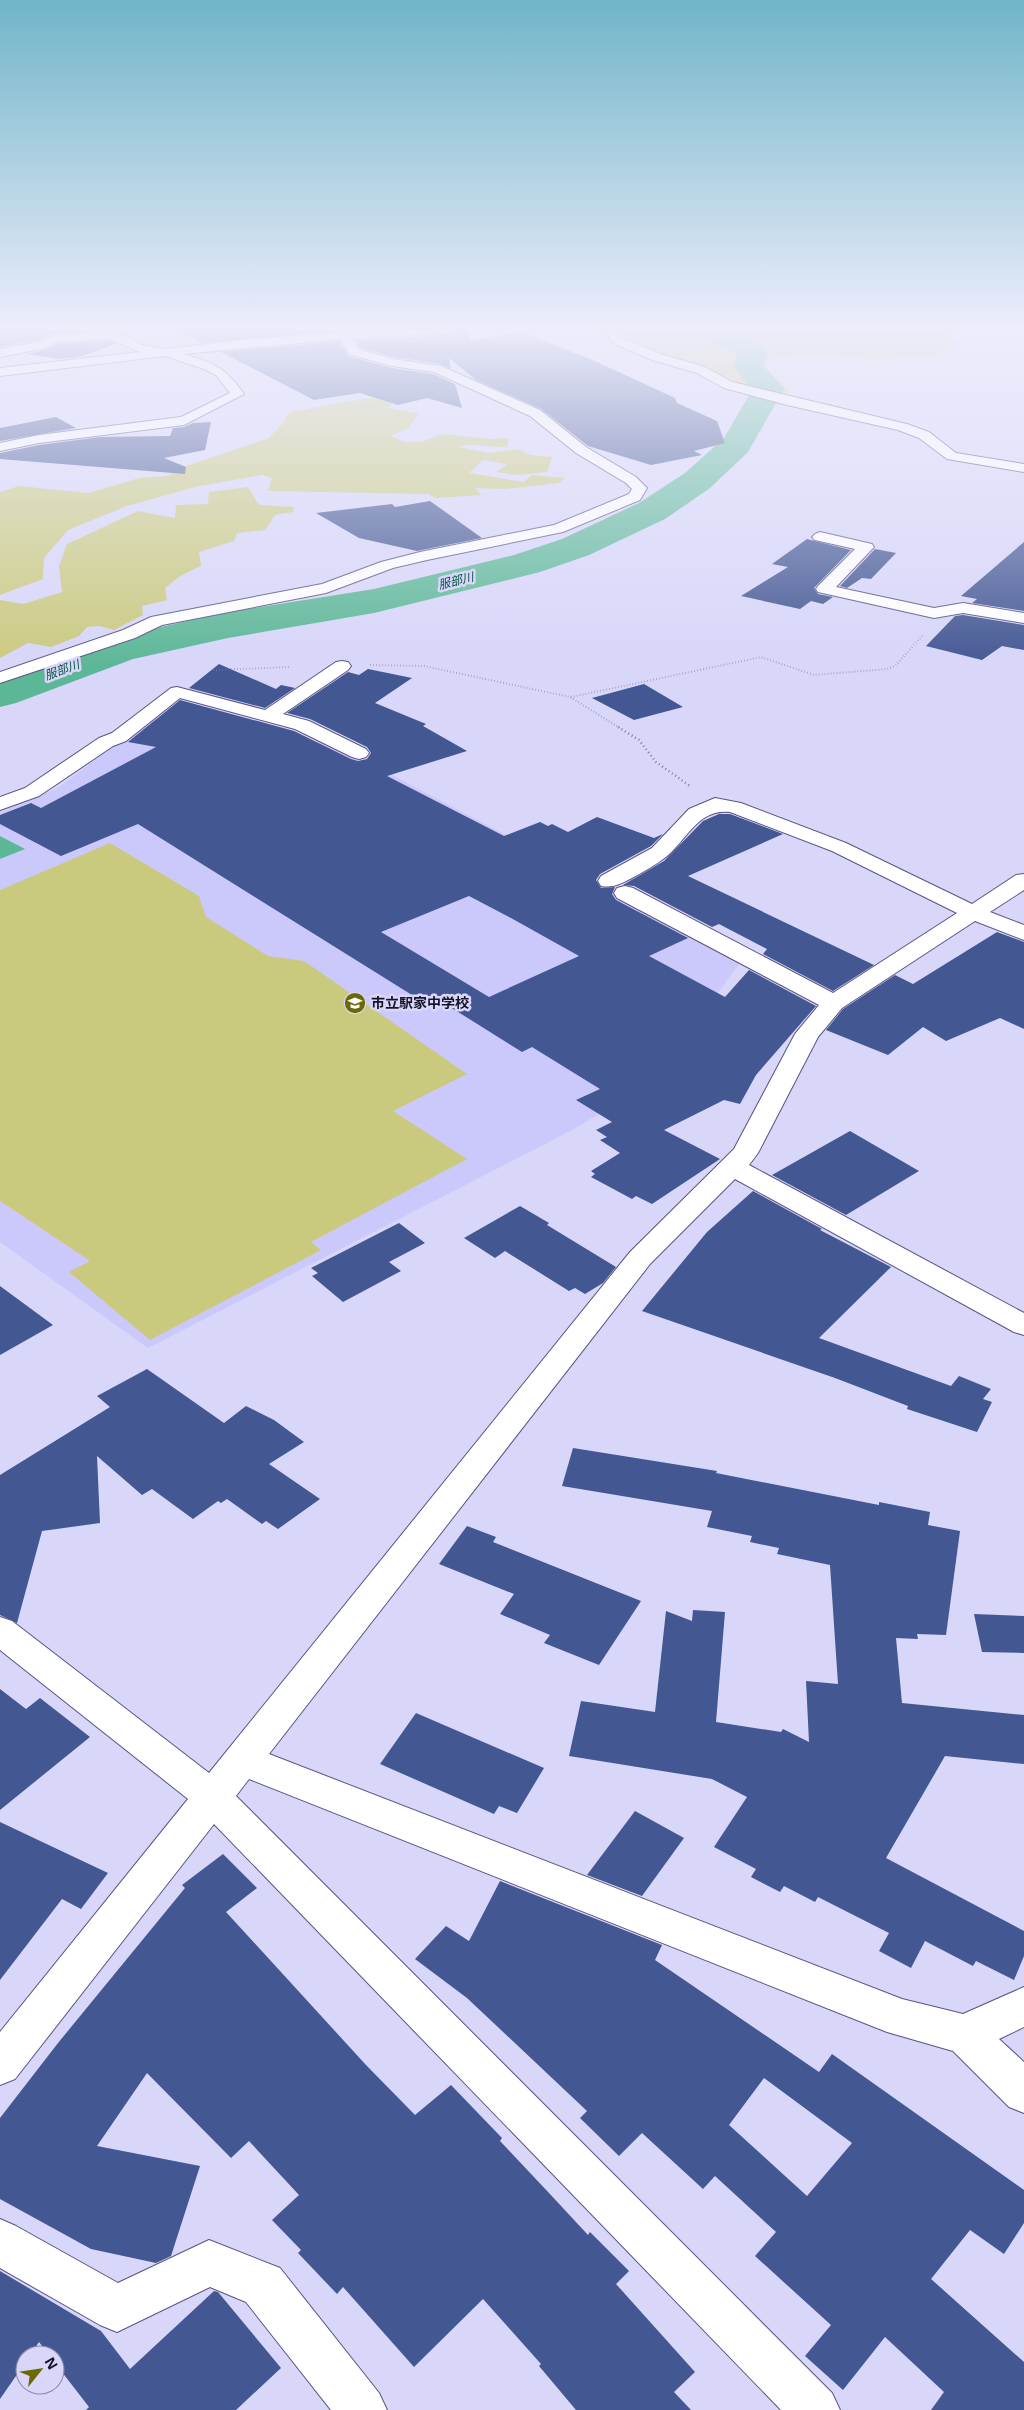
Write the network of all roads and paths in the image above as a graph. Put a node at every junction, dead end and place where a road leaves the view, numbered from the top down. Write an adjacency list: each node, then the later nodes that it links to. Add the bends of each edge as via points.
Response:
1 (24, 442): 4 (street)
2 (572, 442): 11 (street, via 631,480 640,488 635,496 558,529 426,554 326,588 157,621 129,634)
3 (934, 442): 5 (street, via 952,456)
4 (0, 447)
5 (1024, 468)
6 (820, 537): 7 (street, via 866,547 824,589)
7 (939, 612): 8 (street, via 963,608); 12 (path, via 942,614 895,666 887,669 814,675 761,658)
8 (1024, 618)
9 (342, 666): 10 (path); 12 (path, via 424,666); 13 (street)
10 (213, 670)
11 (0, 678)
12 (570, 698): 16 (path, via 639,740 656,762)
13 (268, 716): 14 (street, via 302,725); 15 (street, via 177,692 119,736 32,792)
14 (359, 753)
15 (0, 804)
16 (715, 804): 18 (street, via 734,807 839,847); 20 (street, via 696,813 660,852 617,887)
17 (1024, 880): 18 (street)
18 (973, 913): 19 (street); 20 (street)
19 (1024, 933)
20 (834, 1003): 21 (street, via 807,1034 745,1153)
21 (733, 1167): 22 (street); 24 (street, via 640,1258)
22 (1024, 1325)
23 (0, 1631): 25 (street)
24 (242, 1760): 25 (street); 27 (street, via 902,2018)
25 (213, 1797): 28 (street); 32 (street)
26 (1024, 2006): 27 (street)
27 (965, 2034): 29 (street)
28 (0, 2065)
29 (1024, 2092)
30 (0, 2242): 31 (street, via 117,2308 209,2263 263,2285)
31 (362, 2410)
32 (815, 2410)

